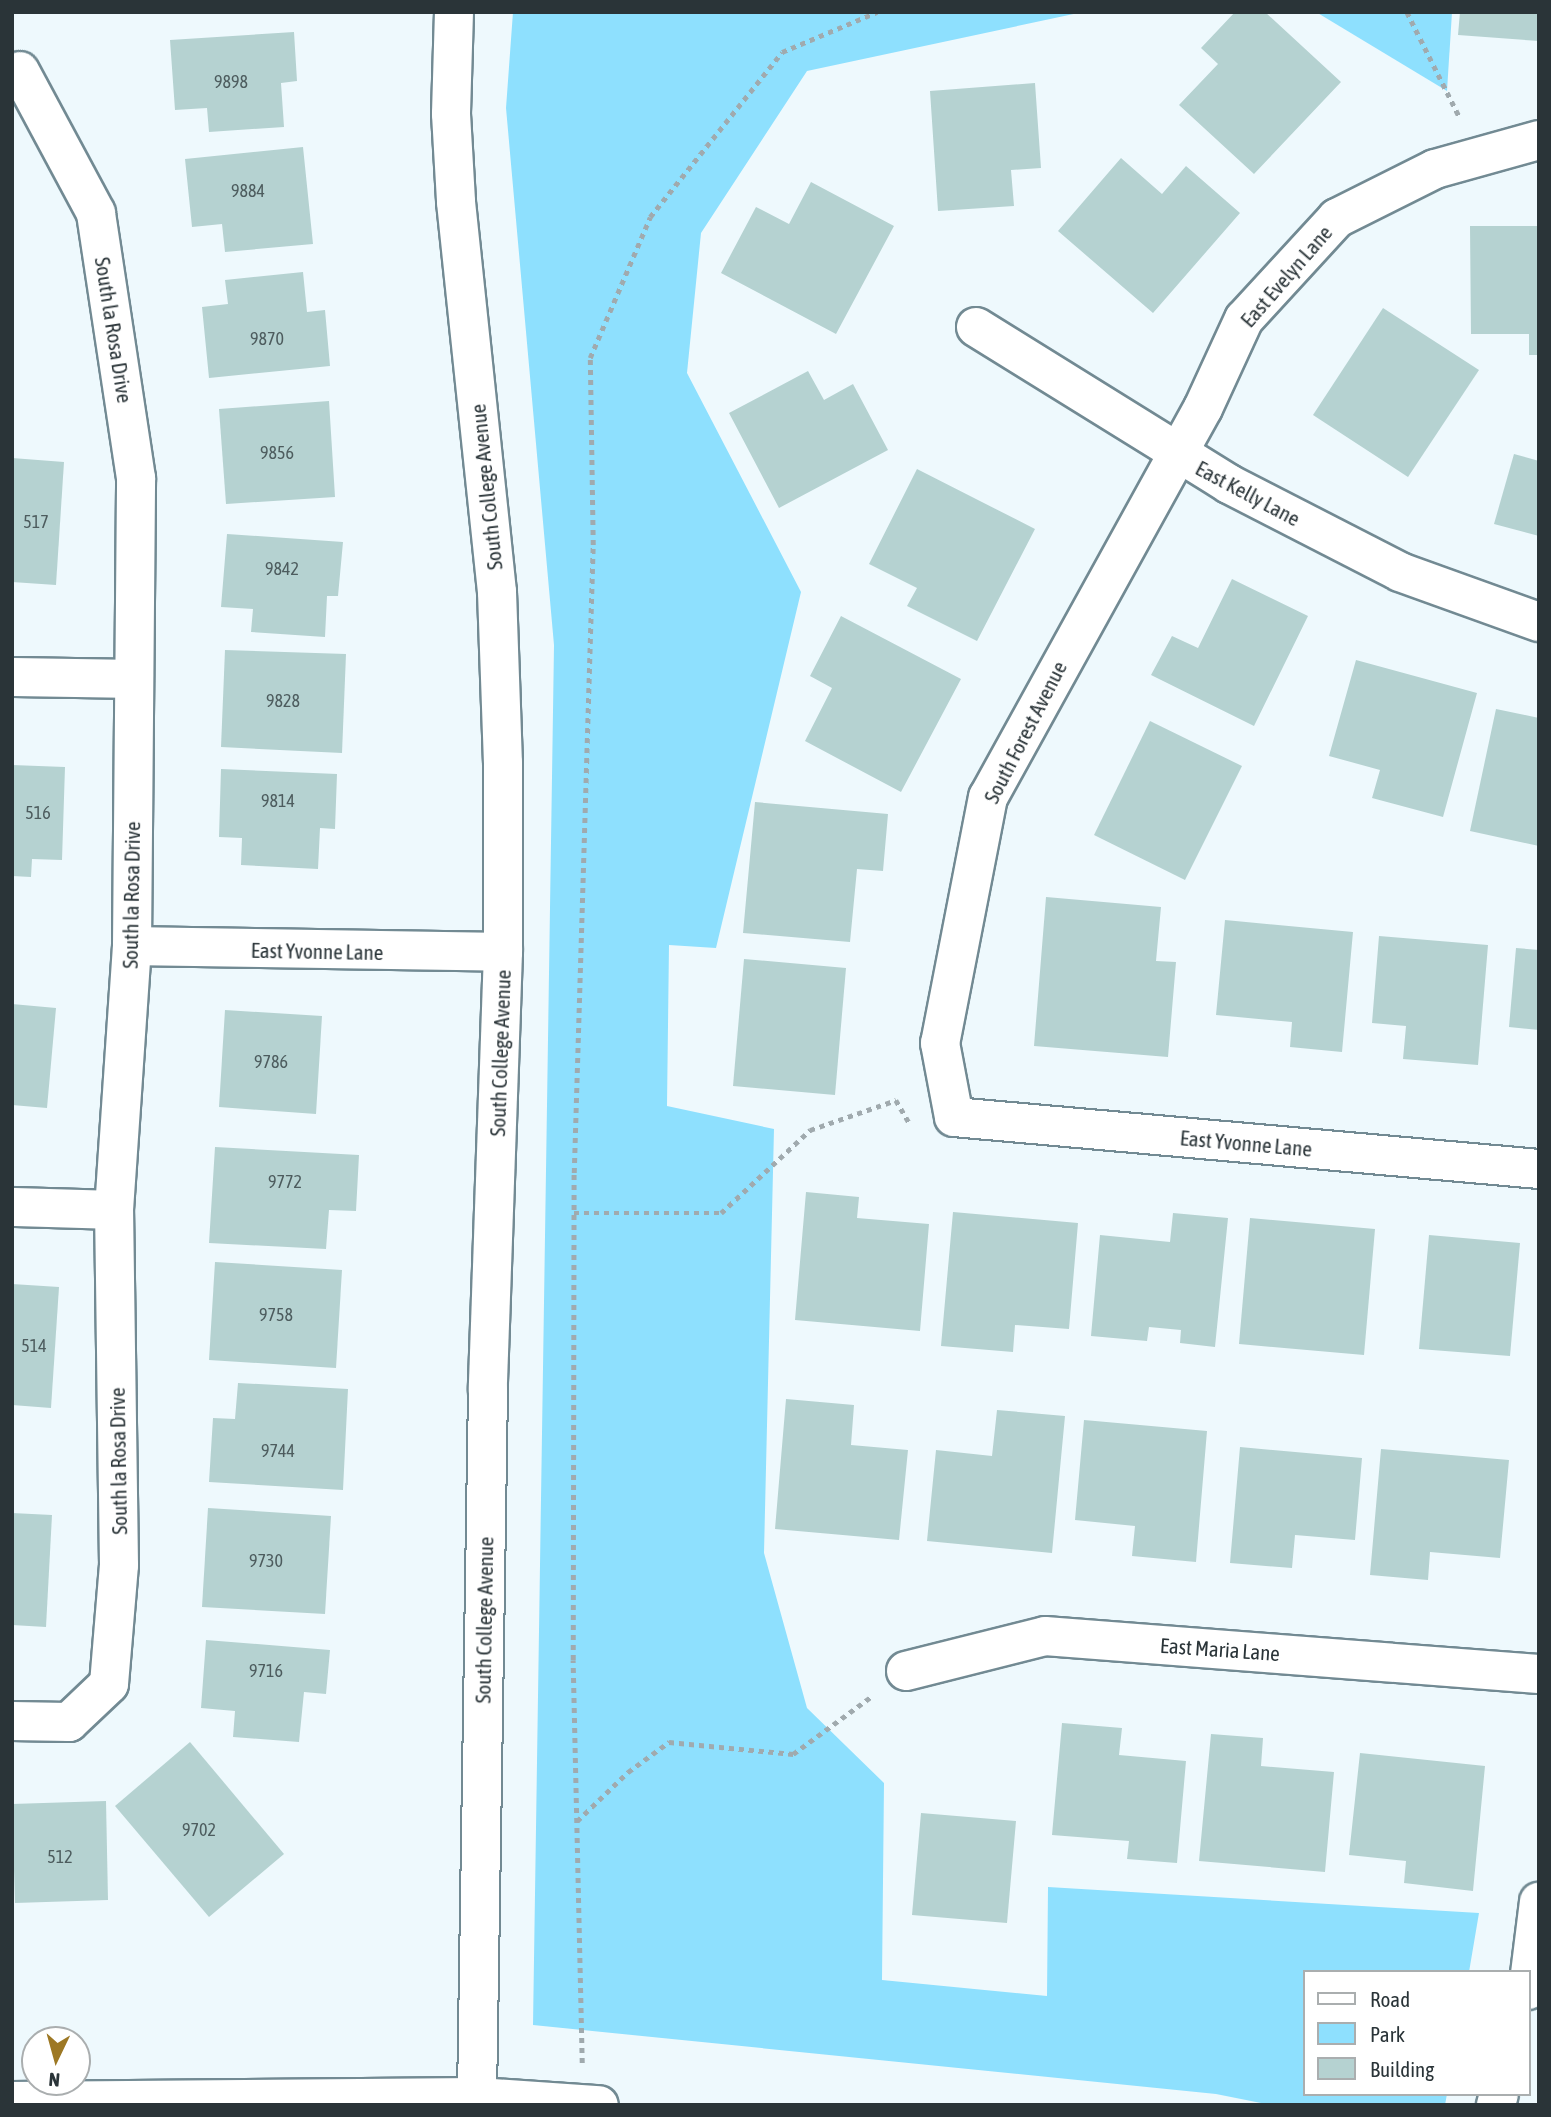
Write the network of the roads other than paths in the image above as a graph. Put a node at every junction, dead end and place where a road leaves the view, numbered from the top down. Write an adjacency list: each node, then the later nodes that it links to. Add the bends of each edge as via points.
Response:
1 (454, 12): 10 (street, South College Avenue, via 451,114 456,202 497,592)
2 (20, 71): 8 (street, South la Rosa Drive, via 96,213 136,478)
3 (1539, 139): 5 (street, East Evelyn Lane, via 1435,169 1337,218 1244,319 1203,408)
4 (976, 327): 5 (street, East Kelly Lane)
5 (1175, 454): 6 (street, East Kelly Lane, via 1400,572); 11 (street, South Forest Avenue, via 988,797 940,1043)
6 (1539, 621)
7 (12, 677): 8 (street)
8 (134, 680): 9 (street, South la Rosa Drive)
9 (132, 946): 10 (street, East Yvonne Lane); 14 (street, South la Rosa Drive)
10 (503, 952): 20 (street, South College Avenue, via 488,1403)
11 (954, 1117): 12 (street, East Yvonne Lane)
12 (1539, 1169)
13 (12, 1207): 14 (street)
14 (114, 1210): 17 (street, South la Rosa Drive, via 119,1565 109,1684 69,1722)
15 (906, 1671): 16 (street, East Maria Lane, via 1045,1636)
16 (1539, 1674)
17 (12, 1721)
18 (1539, 1902): 19 (street)
19 (1530, 1974)
20 (477, 2097): 21 (street); 22 (street)
21 (12, 2101)
22 (591, 2104)

